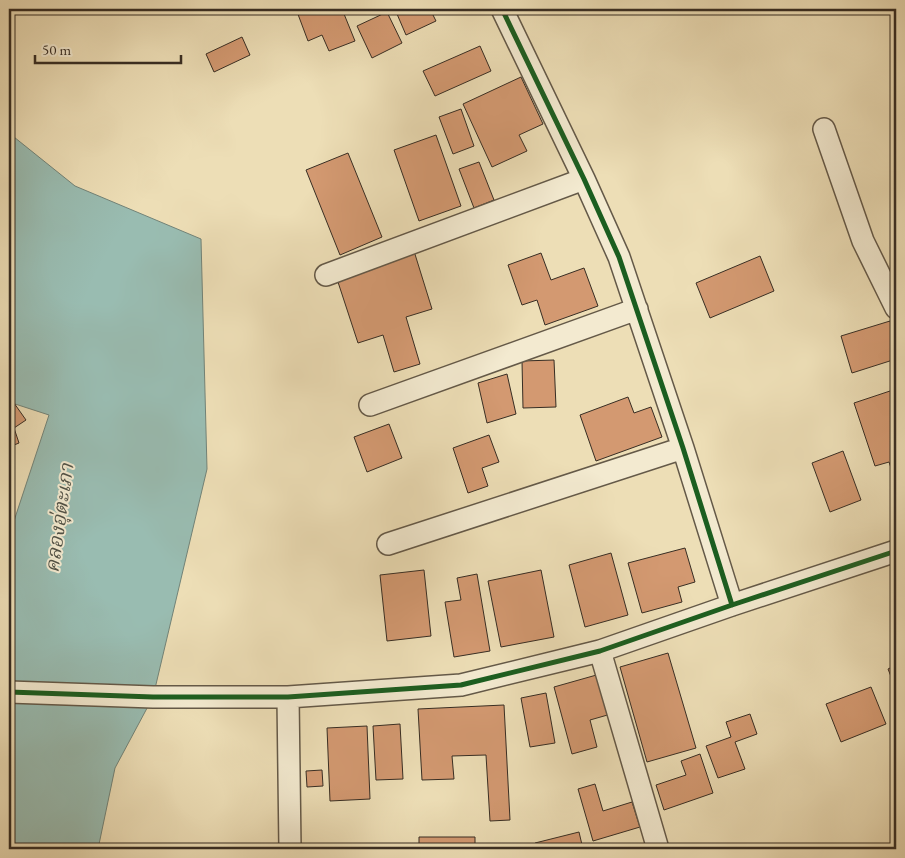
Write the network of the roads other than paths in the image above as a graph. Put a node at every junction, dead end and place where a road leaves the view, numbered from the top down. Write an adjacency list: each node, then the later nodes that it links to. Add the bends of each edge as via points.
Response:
1 (502, 9): 3 (street)
2 (824, 129): 5 (street, via 863,241)
3 (584, 178): 4 (street); 6 (street)
4 (326, 275)
5 (896, 308)
6 (638, 309): 7 (street); 8 (street)
7 (370, 405)
8 (683, 448): 9 (street); 11 (street)
9 (388, 544)
10 (896, 551): 11 (street)
11 (732, 605): 12 (street)
12 (600, 652): 14 (street, via 460,685); 16 (street)
13 (9, 692): 14 (street)
14 (288, 697): 15 (street)
15 (290, 849)
16 (658, 849)

